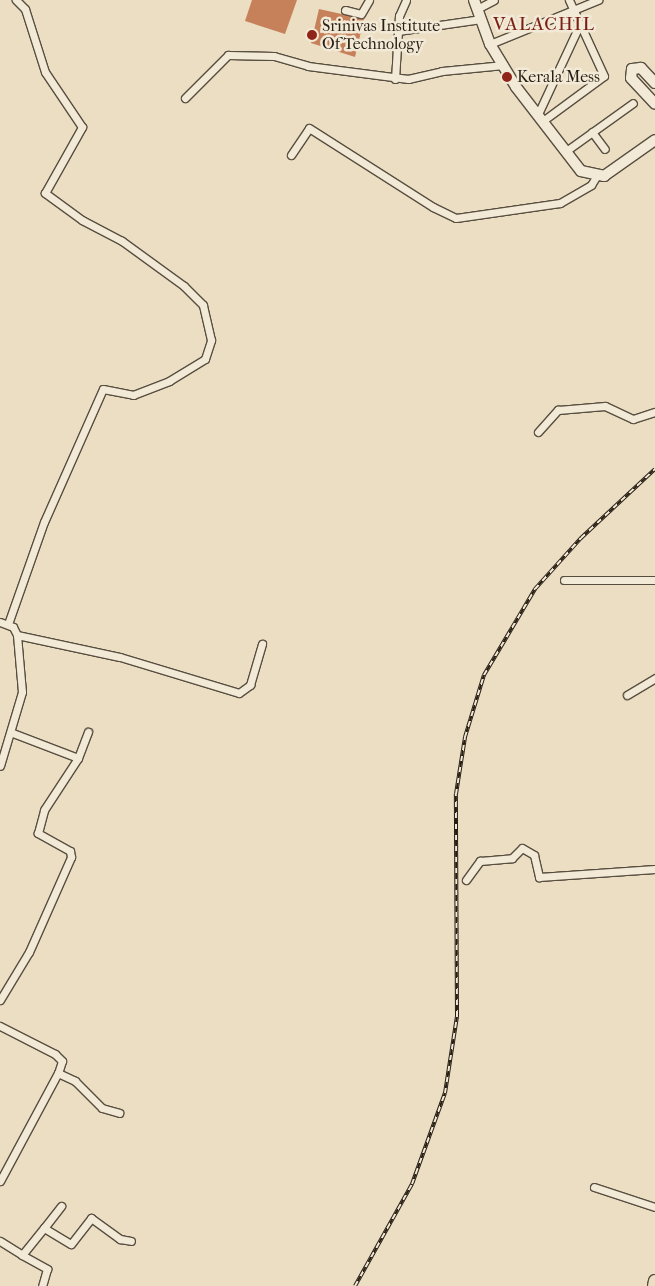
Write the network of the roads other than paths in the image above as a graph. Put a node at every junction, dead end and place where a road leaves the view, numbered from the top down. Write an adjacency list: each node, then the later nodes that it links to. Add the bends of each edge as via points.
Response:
1 (16, 0): 32 (street, via 25,8 45,72 82,127 45,193 82,220 122,241 184,286 203,305 211,340 205,359 169,381 134,395 103,389 48,513)
2 (369, 0): 9 (street, via 361,14)
3 (406, 0): 12 (street)
4 (494, 0): 7 (street)
5 (570, 0): 8 (street)
6 (598, 0): 8 (street)
7 (475, 4): 10 (main road)
8 (572, 8): 11 (street); 13 (street)
9 (345, 10)
10 (481, 19): 12 (street); 13 (main road)
11 (579, 26): 20 (street); 20 (street, via 604,76)
12 (398, 31): 15 (street)
13 (490, 44): 14 (main road)
14 (504, 66): 15 (street); 20 (main road)
15 (395, 79): 17 (street, via 308,66 274,56 228,55)
16 (655, 83): 19 (main road, via 640,68 632,69 631,78)
17 (185, 98)
18 (633, 103): 21 (street)
19 (655, 104)
20 (541, 117): 24 (main road)
21 (592, 132): 23 (street); 24 (street)
22 (655, 140): 26 (main road, via 604,176)
23 (605, 149)
24 (566, 152): 26 (main road, via 581,171)
25 (291, 155): 26 (street, via 309,128 456,218 560,203 591,184)
26 (596, 177)
27 (655, 412): 28 (street, via 634,419 604,406 558,410)
28 (538, 432)
29 (564, 580): 30 (street)
30 (655, 580)
31 (0, 622): 32 (street)
32 (8, 624): 33 (street)
33 (17, 635): 34 (street, via 120,657 239,693 250,685); 38 (street, via 22,692)
34 (262, 644)
35 (655, 678): 36 (street)
36 (627, 695)
37 (88, 732): 39 (street)
38 (12, 733): 39 (street); 40 (street)
39 (78, 758): 43 (street, via 44,810 38,832 70,851 71,856 29,952)
40 (0, 763)
41 (655, 869): 42 (street, via 539,877 534,855 522,848 512,858 480,861)
42 (466, 880)
43 (0, 1000)
44 (0, 1026): 45 (street, via 55,1054 62,1061)
45 (58, 1073): 46 (street, via 75,1082 102,1108); 47 (street)
46 (119, 1113)
47 (0, 1181)
48 (594, 1186): 50 (street)
49 (61, 1206): 51 (street)
50 (655, 1207)
51 (44, 1228): 53 (street, via 71,1244 91,1218 120,1239); 54 (street)
52 (0, 1241): 54 (street)
53 (130, 1241)
54 (22, 1255): 56 (street, via 47,1269)
55 (655, 1281): 57 (highway)
56 (42, 1286)
57 (654, 1286)

